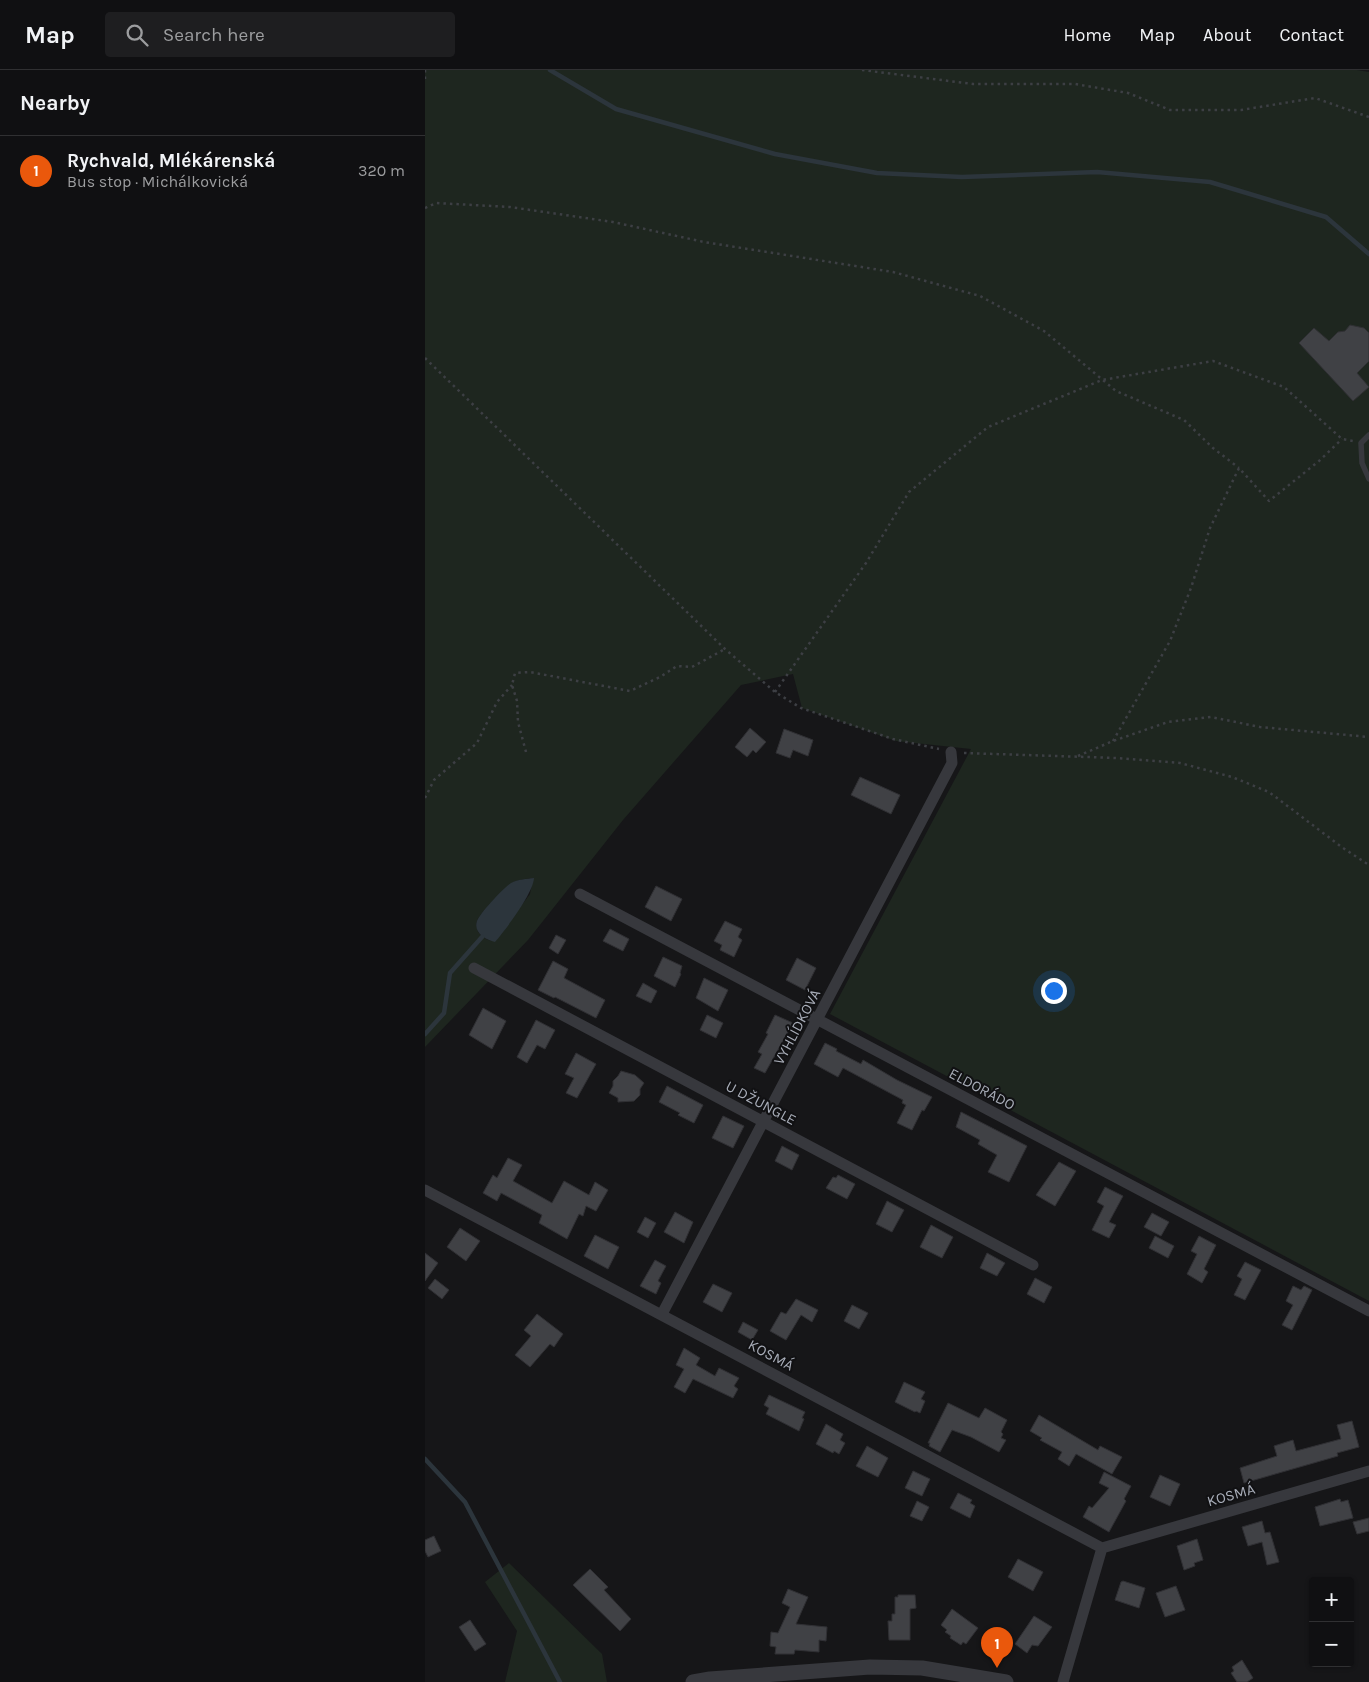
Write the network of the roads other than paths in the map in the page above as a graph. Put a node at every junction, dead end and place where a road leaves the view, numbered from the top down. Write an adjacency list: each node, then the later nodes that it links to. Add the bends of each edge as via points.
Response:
1 (1369, 435): 2 (lane, via 1361,443 1362,463)
2 (1369, 479)
3 (951, 752): 6 (street, VYHLÍDKOVÁ, via 952,764)
4 (580, 894): 6 (street, ELDORÁDO)
5 (474, 968): 7 (street, U DŽUNGLE)
6 (819, 1019): 7 (street, VYHLÍDKOVÁ); 10 (street, ELDORÁDO)
7 (765, 1122): 9 (street, U DŽUNGLE); 11 (street, VYHLÍDKOVÁ)
8 (425, 1190): 11 (street, KOSMÁ)
9 (1033, 1265)
10 (1369, 1311)
11 (662, 1314): 13 (street, KOSMÁ)
12 (1369, 1471): 13 (street, KOSMÁ)
13 (1102, 1548): 16 (street)
14 (693, 1682): 15 (street, via 870,1667 923,1668)
15 (1005, 1682)
16 (1063, 1682)

